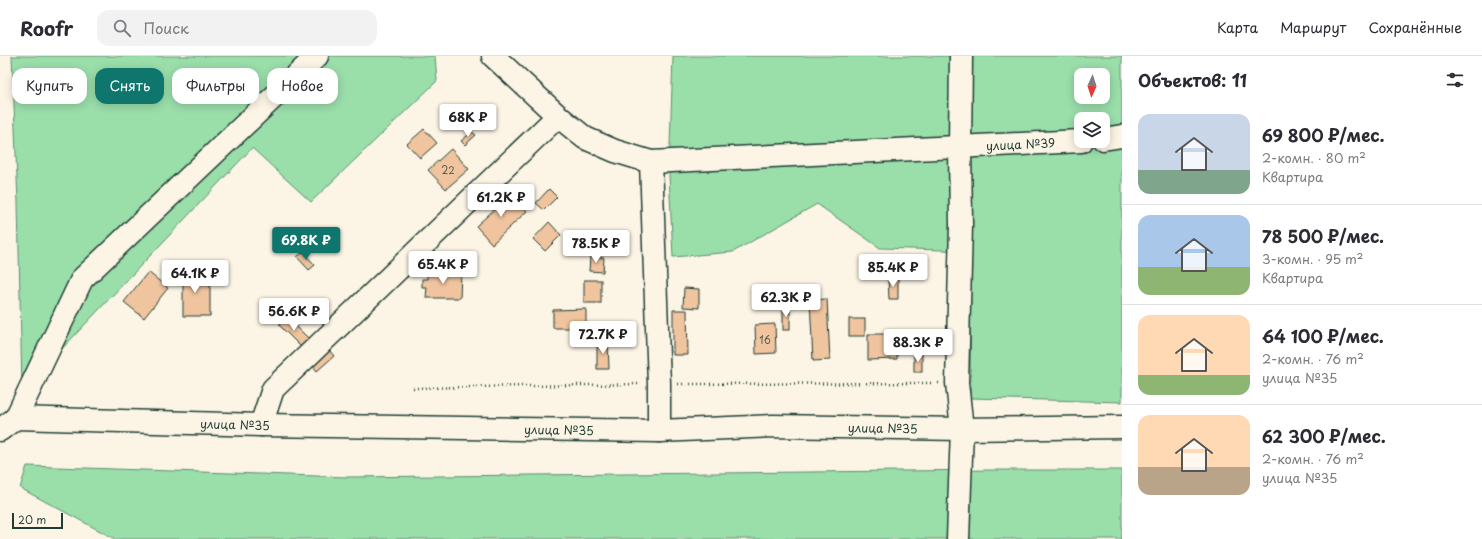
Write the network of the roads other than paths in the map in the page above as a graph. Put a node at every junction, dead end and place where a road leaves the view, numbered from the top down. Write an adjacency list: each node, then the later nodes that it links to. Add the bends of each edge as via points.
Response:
1 (318, 56): 10 (street, via 82,279)
2 (493, 56): 4 (street, улица №39)
3 (961, 56): 8 (street)
4 (558, 116): 9 (street, улица №39, via 585,138); 11 (street, via 273,389)
5 (1122, 136): 6 (street)
6 (1110, 138)
7 (1074, 141): 8 (street, улица №39)
8 (960, 146): 9 (street, улица №39); 13 (street, via 957,383)
9 (651, 162): 14 (street)
10 (8, 424): 11 (street, улица №35)
11 (261, 424): 14 (street, улица №35)
12 (1122, 427): 13 (street, улица №35)
13 (962, 429): 14 (street, улица №35, via 774,426); 15 (street)
14 (659, 431)
15 (958, 539)

